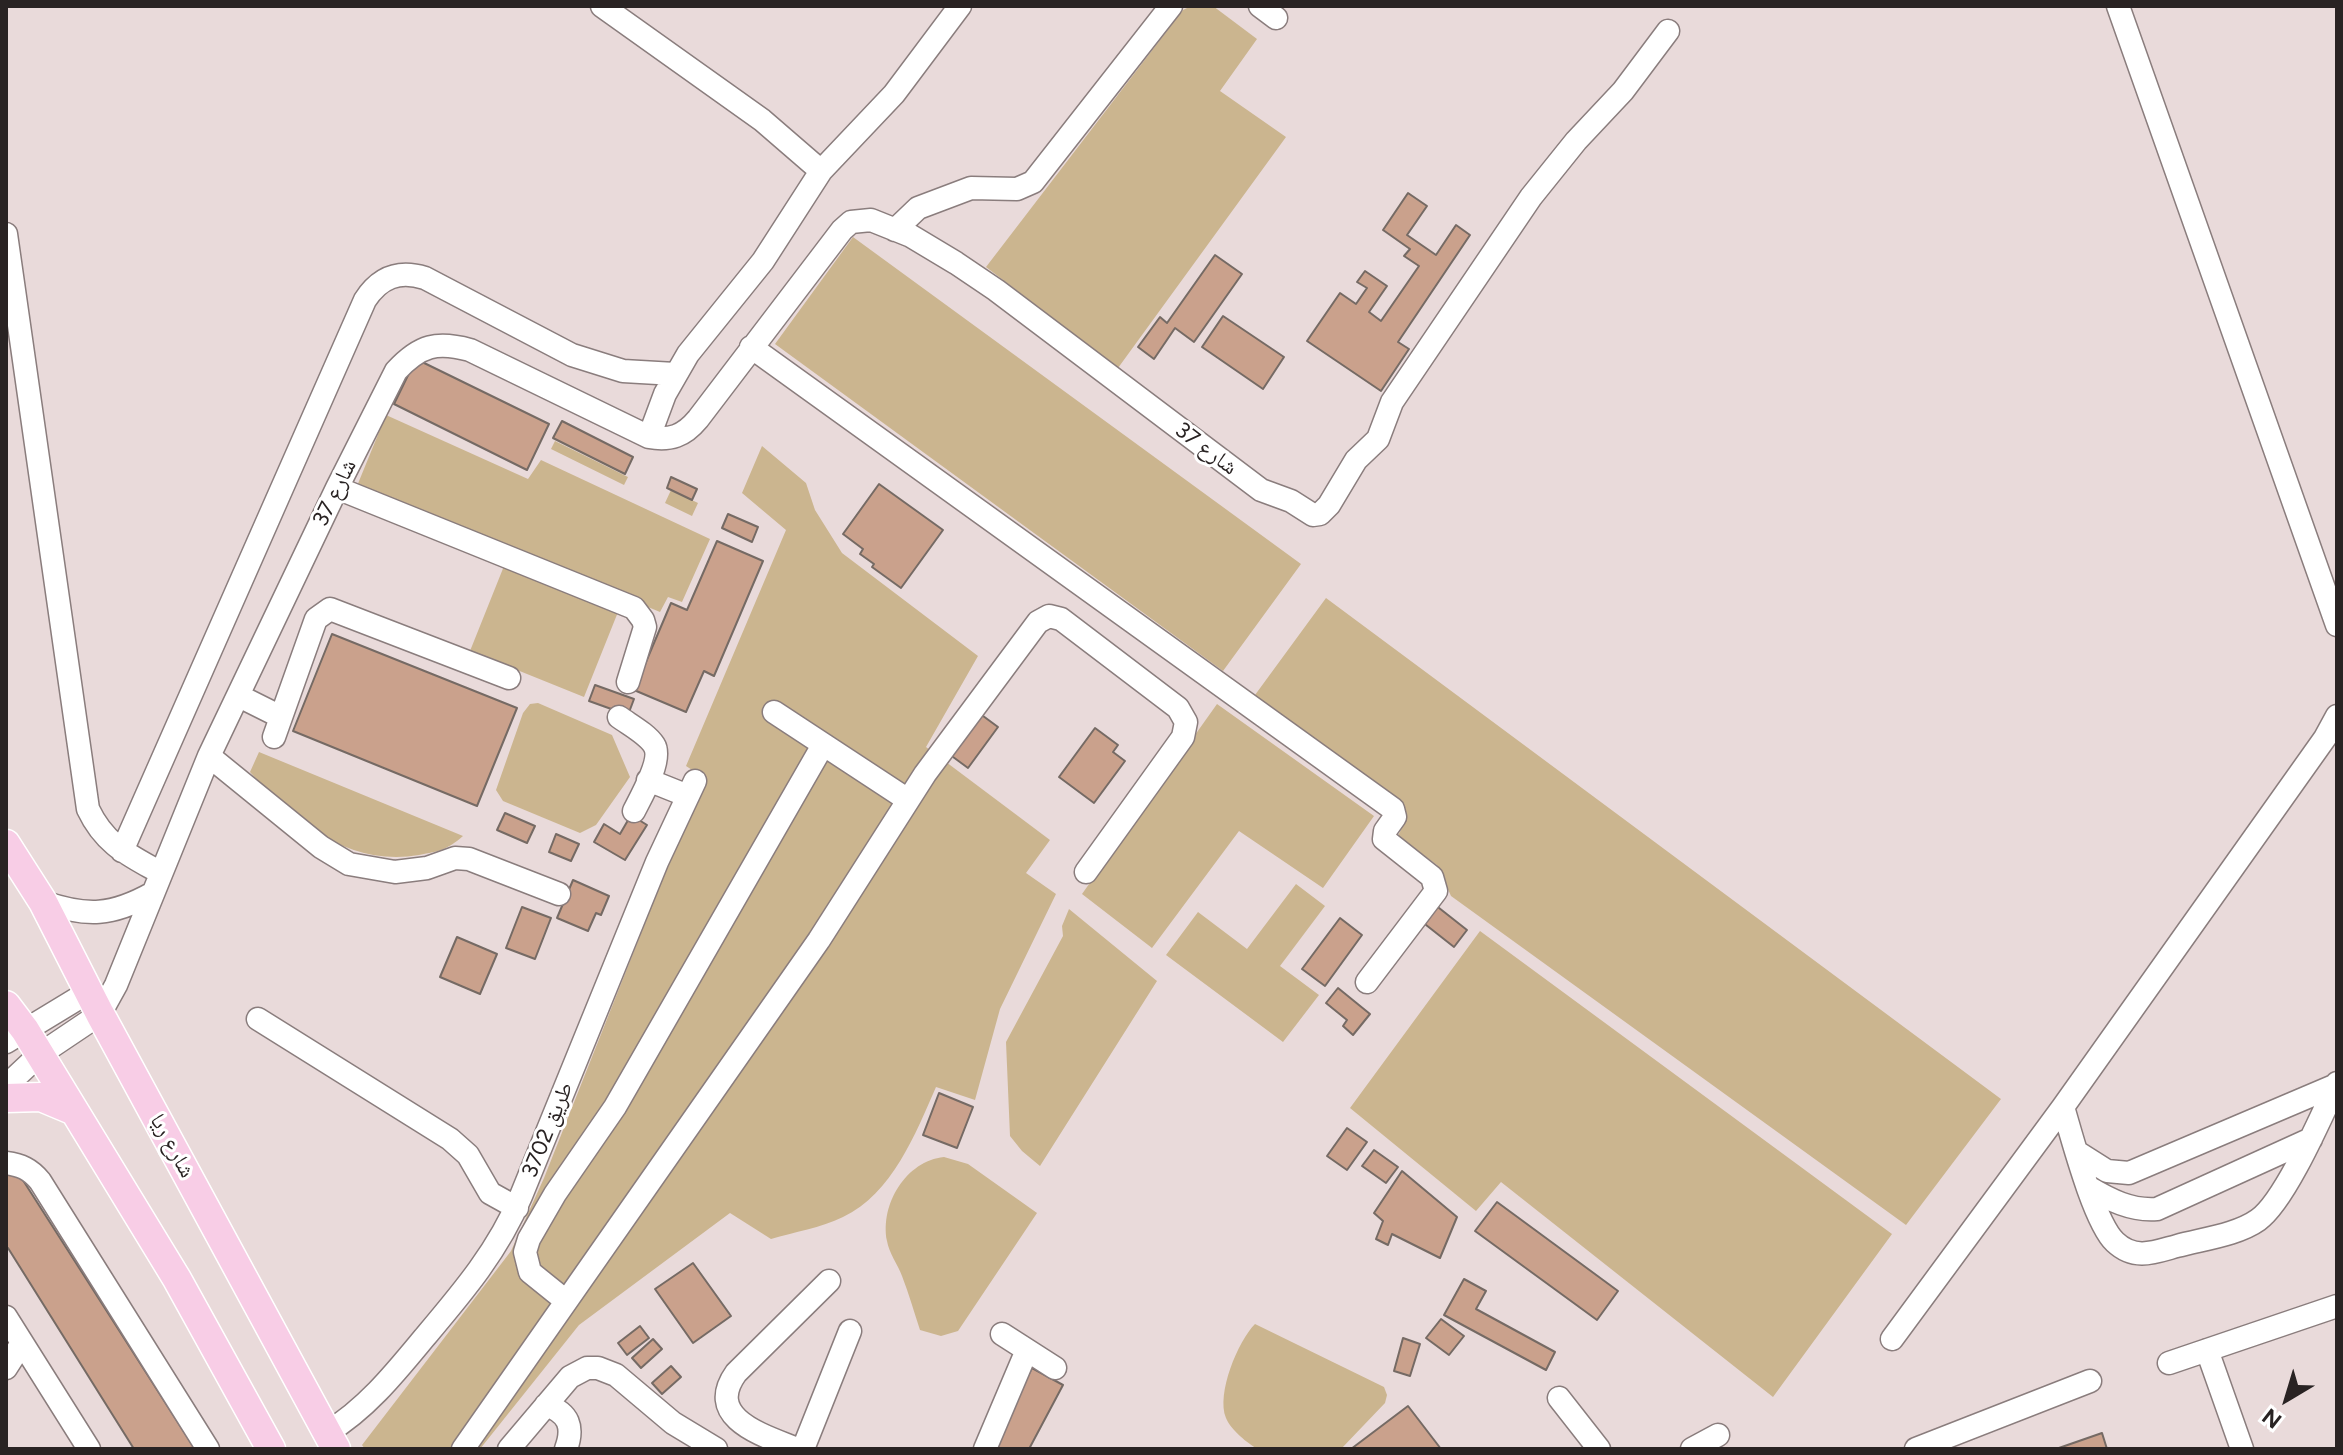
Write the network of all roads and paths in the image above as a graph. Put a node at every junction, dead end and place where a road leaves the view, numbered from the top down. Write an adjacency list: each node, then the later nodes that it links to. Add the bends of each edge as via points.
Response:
1 (602, 6): 6 (street, via 762,120)
2 (960, 6): 6 (street, via 894,94)
3 (1171, 6): 7 (street, via 1033,182 1017,189 971,188 918,208)
4 (2118, 6): 13 (street)
5 (1668, 31): 7 (street, شارع 37, via 1531,197 1392,402 1378,439 1356,460 1320,514 1261,490 996,290)
6 (821, 171): 10 (street, via 763,261)
7 (895, 230): 9 (street, شارع 37, via 864,219 846,226)
8 (6, 234): 27 (street, via 84,791 97,829)
9 (751, 347): 11 (street, شارع 37, via 691,428 671,438); 32 (street, via 1393,809 1395,817 1384,839 1432,877 1436,891)
10 (675, 374): 11 (street); 27 (street, via 623,371 572,355 411,274 397,274 373,288)
11 (649, 437): 12 (street, شارع 37, via 470,350 450,344 429,346 396,371)
12 (337, 488): 15 (street, via 634,608 645,635); 16 (street, شارع 37)
13 (2337, 625)
14 (509, 678): 16 (street, via 330,609 316,619 277,727)
15 (628, 682)
16 (239, 696): 22 (street, شارع 37)
17 (774, 712): 21 (street)
18 (2337, 716): 20 (street)
19 (619, 717): 23 (street, via 654,744 657,755)
20 (2331, 736): 41 (street)
21 (823, 745): 24 (street); 49 (street, via 615,1107 526,1245 530,1272)
22 (209, 756): 29 (street, شارع 37); 30 (street, via 349,864 395,872 469,859)
23 (648, 780): 25 (street); 47 (street, طريق 3702, via 692,788)
24 (908, 800): 28 (street, via 1038,622 1049,616 1061,619 1178,708 1186,722 1183,737); 49 (street, via 819,940)
25 (634, 811)
26 (6, 844): 31 (main road, شارع ريا)
27 (122, 851): 29 (street)
28 (1086, 872)
29 (157, 883): 31 (street, via 128,907 99,913 70,912); 33 (street, شارع 37, via 130,955)
30 (559, 894)
31 (43, 902): 33 (main road, شارع ريا)
32 (1367, 982)
33 (95, 1002): 36 (street); 37 (street); 65 (main road, شارع ريا)
34 (6, 1005): 36 (main road)
35 (258, 1019): 47 (street, via 450,1139 468,1155 490,1193)
36 (16, 1036): 37 (main road)
37 (39, 1055): 39 (street); 42 (main road)
38 (2336, 1084): 43 (street); 44 (street, via 2129,1173 2107,1171)
39 (6, 1086)
40 (6, 1098): 42 (main road, via 41,1097)
41 (2063, 1107): 44 (street); 54 (street)
42 (72, 1110): 68 (main road, via 177,1279)
43 (2311, 1139): 46 (street, via 2157,1209 2121,1205); 46 (street, via 2258,1220 2143,1255 2114,1241)
44 (2077, 1152): 46 (street)
45 (6, 1163): 67 (street, via 19,1164 40,1181)
46 (2088, 1187)
47 (517, 1208): 65 (street, طريق 3702, via 477,1276)
48 (829, 1281): 73 (street, via 736,1373 728,1388 736,1419)
49 (566, 1301): 69 (street)
50 (2337, 1306): 57 (street)
51 (6, 1317): 55 (street)
52 (850, 1331): 73 (street)
53 (1002, 1334): 56 (street)
54 (1892, 1339)
55 (22, 1343): 59 (street); 66 (street)
56 (1027, 1350): 60 (street); 74 (street)
57 (2207, 1350): 58 (street); 78 (street)
58 (2169, 1363)
59 (6, 1368)
60 (1055, 1368)
61 (2090, 1381): 77 (street)
62 (1559, 1398): 75 (street)
63 (546, 1405): 70 (street); 71 (street, via 568,1421); 72 (street, via 578,1372 608,1370 673,1423)
64 (1718, 1435): 76 (street)
65 (332, 1441)
66 (89, 1449)
67 (208, 1449)
68 (271, 1449)
69 (463, 1449)
70 (509, 1449)
71 (566, 1449)
72 (716, 1449)
73 (800, 1449)
74 (985, 1449)
75 (1599, 1449)
76 (1692, 1449)
77 (1916, 1449)
78 (2242, 1449)

